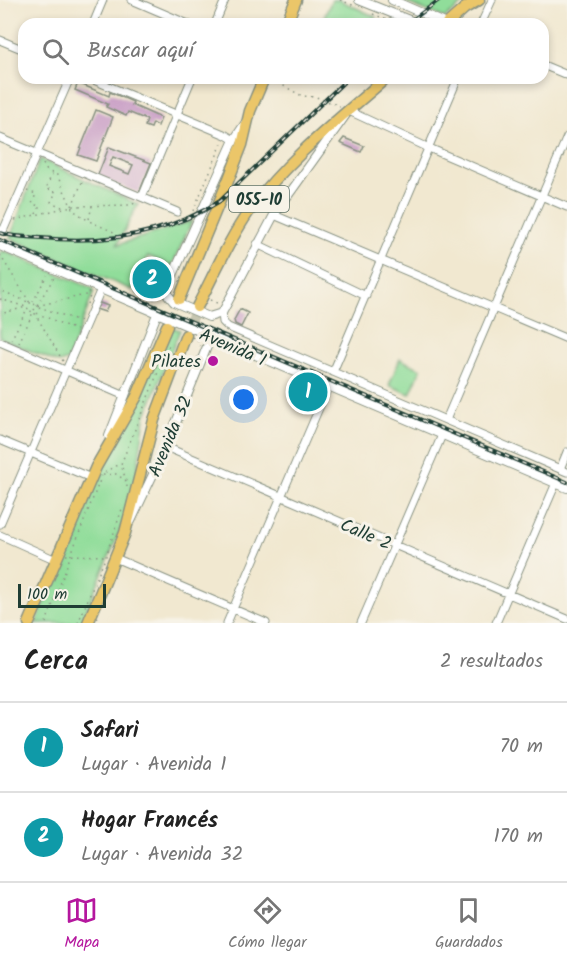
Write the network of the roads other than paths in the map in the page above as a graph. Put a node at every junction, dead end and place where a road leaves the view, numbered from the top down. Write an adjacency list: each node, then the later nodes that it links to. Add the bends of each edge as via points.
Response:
1 (103, 0): 9 (street)
2 (132, 0): 10 (street)
3 (225, 0): 11 (street)
4 (296, 0): 12 (highway)
5 (359, 0): 13 (street)
6 (392, 0): 14 (street)
7 (479, 0): 15 (highway)
8 (492, 0): 16 (street)
9 (96, 18)
10 (174, 18)
11 (218, 18)
12 (288, 18)
13 (404, 18)
14 (433, 18)
15 (454, 18)
16 (484, 18)
17 (0, 40): 18 (street)
18 (18, 48)
19 (549, 68): 20 (street)
20 (567, 75)
21 (67, 84): 34 (street)
22 (103, 84): 28 (street)
23 (189, 84): 28 (street)
24 (263, 84): 29 (highway, 055-10)
25 (379, 84): 27 (highway, 055-10)
26 (456, 84): 33 (street)
27 (348, 111): 33 (street); 39 (street); 47 (highway, 055-10, via 295,157 250,210)
28 (176, 115): 32 (street); 36 (street)
29 (249, 116): 32 (street); 46 (highway, 055-10, via 238,155)
30 (567, 137): 35 (street)
31 (0, 138): 34 (street)
32 (230, 138): 46 (street, via 168,286)
33 (429, 148): 35 (street); 43 (street)
34 (37, 153): 36 (street); 40 (street)
35 (542, 196): 37 (street); 48 (street)
36 (142, 197): 38 (street)
37 (567, 207)
38 (177, 212)
39 (274, 215): 41 (street); 43 (street)
40 (2, 231)
41 (257, 244): 45 (street); 49 (street)
42 (0, 246): 44 (street, Avenida 1)
43 (381, 260): 45 (street); 48 (street)
44 (101, 289): 50 (street, Avenida 1); 56 (street)
45 (366, 296): 57 (street)
46 (174, 297): 49 (street, Avenida 1, via 174,302 206,316)
47 (197, 307)
48 (494, 308): 54 (street); 60 (street)
49 (222, 313): 57 (street, Avenida 1, via 228,327)
50 (157, 314): 53 (street, Avenida 1); 59 (street)
51 (167, 326): 66 (highway, via 132,406)
52 (185, 334): 73 (highway, Avenida 32, via 154,420)
53 (211, 337): 58 (street, Avenida 1); 63 (street, Avenida 32)
54 (567, 339)
55 (0, 342): 56 (street)
56 (66, 370): 59 (street); 64 (street)
57 (333, 372): 60 (street, Avenida 1)
58 (328, 387): 61 (street, Avenida 1); 71 (street)
59 (125, 396): 66 (street)
60 (446, 420): 67 (street, Avenida 1)
61 (442, 435): 69 (street, Avenida 1); 75 (street)
62 (0, 440): 64 (street)
63 (166, 447): 71 (street, Calle 2); 73 (street, Avenida 32)
64 (30, 452): 68 (street); 72 (street)
65 (567, 452): 67 (street)
66 (102, 455): 68 (highway)
67 (564, 470)
68 (91, 478): 76 (highway)
69 (556, 483): 70 (street, Avenida 1); 78 (street)
70 (567, 488)
71 (281, 498): 75 (street, Calle 2); 79 (street)
72 (0, 524)
73 (125, 533): 77 (highway, Avenida 32)
74 (0, 534): 76 (street)
75 (394, 546): 78 (street, Calle 2); 85 (street)
76 (62, 556): 81 (highway)
77 (111, 557): 79 (street); 82 (highway, Avenida 32)
78 (508, 594): 80 (street, Calle 2); 86 (street)
79 (233, 609): 83 (street); 84 (street)
80 (567, 619)
81 (29, 623)
82 (88, 623)
83 (227, 623)
84 (266, 623)
85 (362, 623)
86 (496, 623)

